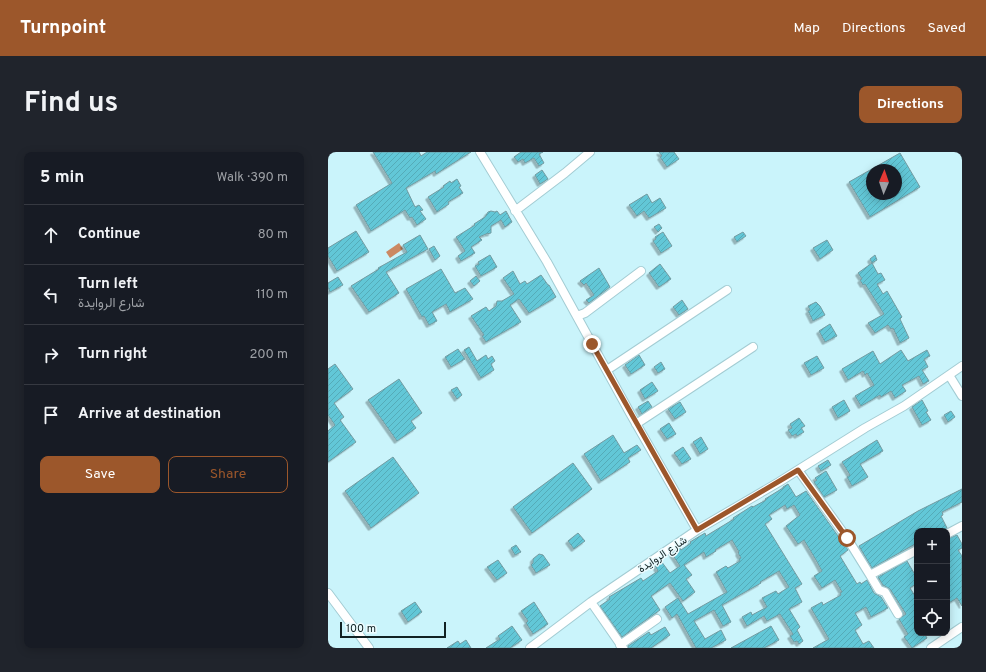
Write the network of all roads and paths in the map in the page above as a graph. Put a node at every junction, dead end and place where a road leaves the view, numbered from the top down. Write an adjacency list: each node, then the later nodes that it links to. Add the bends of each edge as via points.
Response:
1 (480, 152): 3 (street)
2 (590, 152): 3 (street)
3 (515, 211): 6 (street)
4 (641, 271): 6 (street, via 585,313)
5 (727, 290): 9 (street)
6 (577, 316): 9 (street)
7 (753, 347): 12 (street)
8 (962, 366): 10 (street, شارع الروايدة)
9 (606, 370): 12 (street)
10 (949, 375): 11 (street); 13 (street, شارع الروايدة, via 904,406)
11 (962, 396)
12 (636, 424): 15 (street)
13 (798, 470): 15 (street, شارع الروايدة); 18 (street)
14 (962, 526): 16 (street)
15 (697, 530): 20 (street, شارع الروايدة)
16 (950, 532)
17 (914, 552): 18 (street)
18 (870, 575): 21 (street, via 879,590 885,592)
19 (328, 593): 25 (street)
20 (591, 602): 24 (street); 26 (street, شارع الروايدة)
21 (898, 614)
22 (657, 619): 24 (street)
23 (962, 627): 27 (street)
24 (621, 646)
25 (369, 648)
26 (530, 648)
27 (931, 648)

